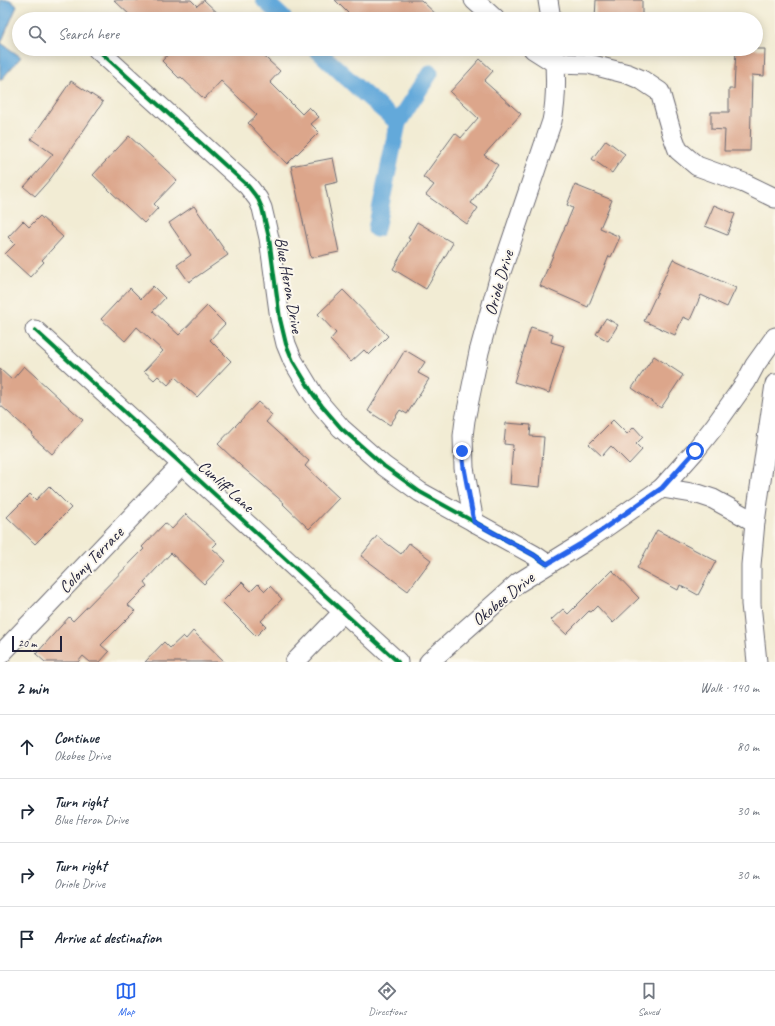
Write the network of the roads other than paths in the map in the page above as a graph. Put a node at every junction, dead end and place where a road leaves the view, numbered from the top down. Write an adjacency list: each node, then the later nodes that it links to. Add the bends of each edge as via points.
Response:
1 (474, 0): 3 (street)
2 (548, 0): 4 (street)
3 (487, 12)
4 (550, 12)
5 (105, 56): 14 (street, Blue Heron Drive, via 248,186 258,199 269,238 286,344 293,361 322,406 341,428 384,466 420,492)
6 (555, 56): 7 (street, via 610,69 642,80 660,92 678,150 697,166 744,183); 14 (street, Oriole Drive, via 555,110 500,275 479,352 465,420 462,443 464,468)
7 (775, 198)
8 (35, 330): 11 (street, Cunliff Lane)
9 (775, 337): 12 (street, Okobee Drive, via 714,427)
10 (775, 384): 13 (street)
11 (182, 464): 17 (street, Cunliff Lane); 18 (street, Colony Terrace)
12 (662, 488): 15 (street, via 713,499); 16 (street, Okobee Drive, via 586,541)
13 (768, 493): 15 (street)
14 (474, 522): 16 (street, Blue Heron Drive)
15 (755, 522): 22 (street, via 751,604)
16 (547, 564): 21 (street, Okobee Drive, via 518,583)
17 (344, 611): 19 (street); 20 (street, Cunliff Lane)
18 (0, 655)
19 (295, 662)
20 (398, 662)
21 (429, 662)
22 (757, 662)

